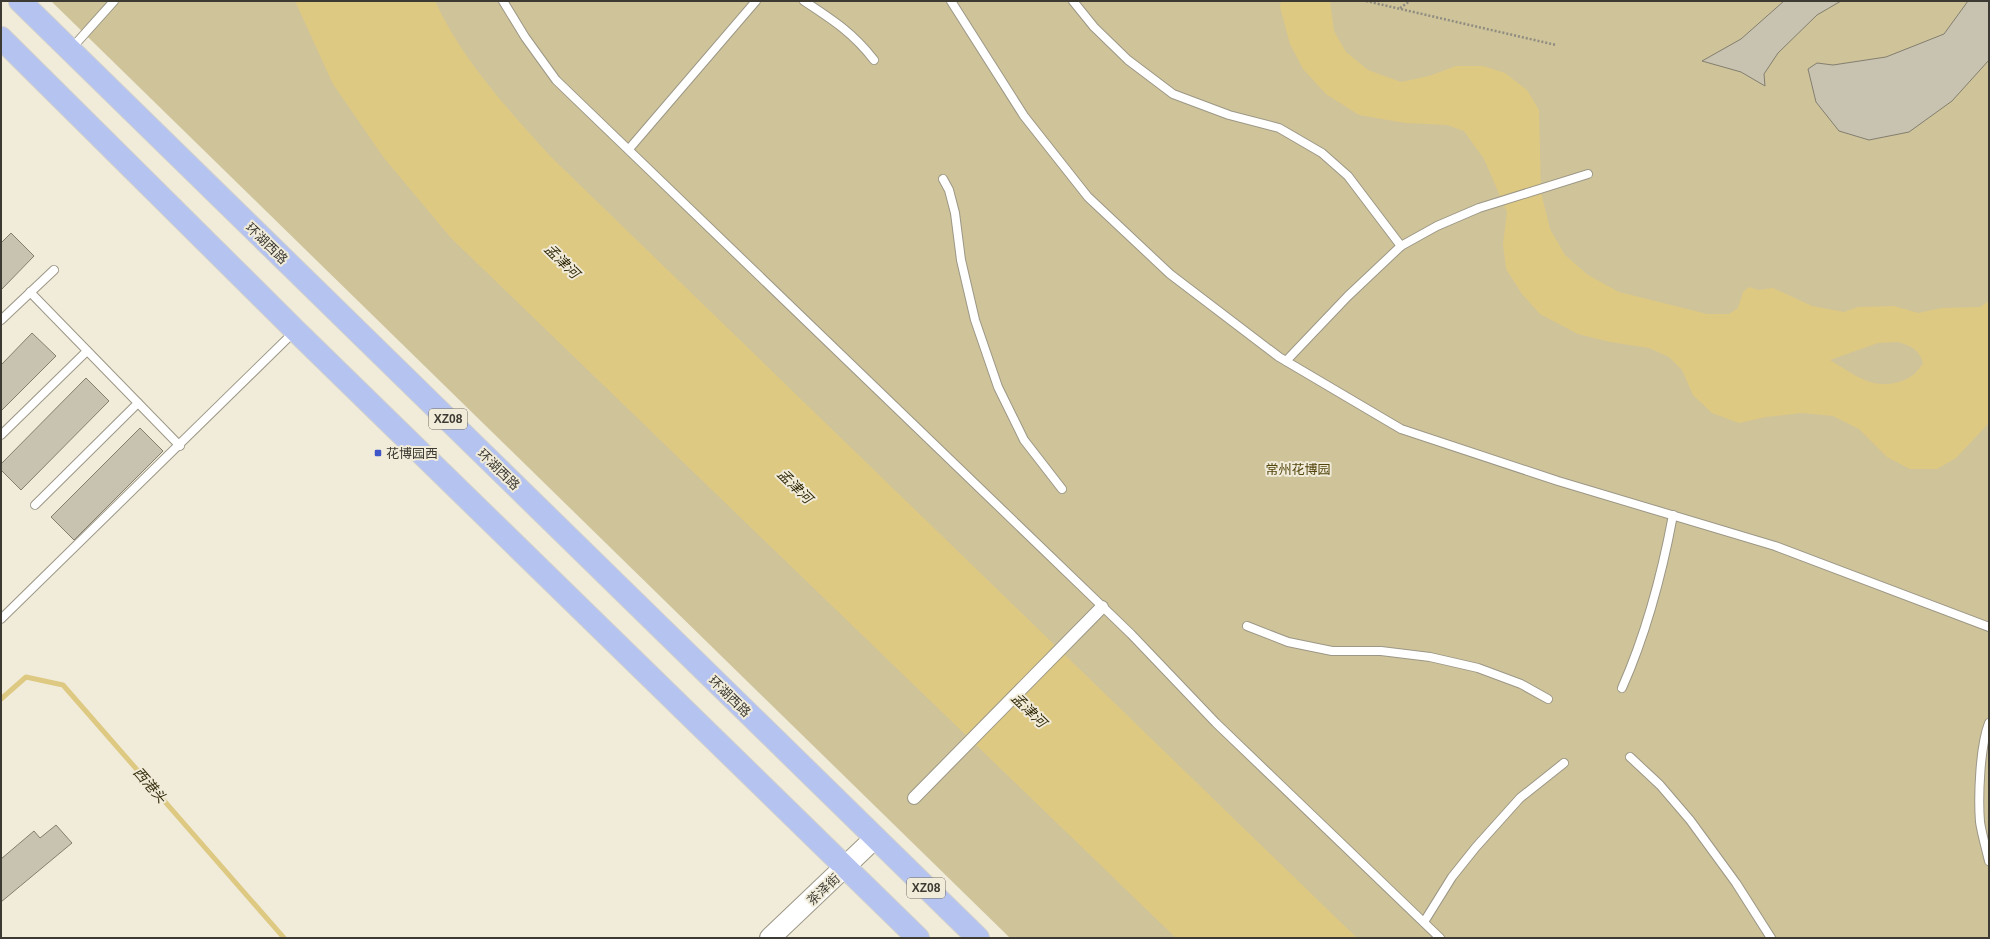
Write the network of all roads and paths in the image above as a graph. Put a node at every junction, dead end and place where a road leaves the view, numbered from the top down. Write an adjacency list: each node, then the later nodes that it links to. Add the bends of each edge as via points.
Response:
1 (20, 1): 13 (main road, 环湖西路 / XZ08)
2 (114, 1): 13 (lane)
3 (503, 1): 15 (lane, via 556,80)
4 (756, 1): 15 (lane)
5 (804, 1): 14 (lane, via 859,40)
6 (951, 1): 24 (lane, via 1024,116 1088,197 1170,274)
7 (1073, 1): 18 (lane, via 1094,27 1128,60 1173,94 1229,115 1279,128 1322,153 1348,176)
8 (1366, 1): 10 (path)
9 (1410, 1): 10 (path)
10 (1400, 8): 12 (path)
11 (1, 38): 22 (main road)
12 (1556, 44)
13 (70, 49): 41 (main road, 环湖西路 / XZ08)
14 (874, 60)
15 (629, 149): 31 (lane)
16 (1588, 174): 18 (lane, via 1479,208 1437,226)
17 (943, 179): 28 (lane, via 955,213 961,260 975,320 998,387 1024,440)
18 (1401, 246): 24 (lane, via 1348,296)
19 (54, 270): 20 (lane)
20 (30, 292): 21 (lane); 23 (lane)
21 (1, 320)
22 (296, 331): 27 (lane); 43 (main road)
23 (87, 351): 25 (lane); 26 (lane)
24 (1286, 361): 30 (lane, via 1402,429 1558,481)
25 (138, 403): 27 (lane); 29 (lane)
26 (1, 435)
27 (180, 446): 32 (lane)
28 (1062, 489)
29 (35, 505)
30 (1673, 515): 34 (lane, via 1775,546); 35 (lane, via 1667,548 1636,656)
31 (1102, 607): 40 (street); 44 (lane, via 1216,723)
32 (1, 619)
33 (1247, 626): 36 (lane, via 1288,642 1332,650 1381,651 1430,657 1478,668 1521,684)
34 (1989, 627)
35 (1622, 688)
36 (1548, 699)
37 (1989, 723): 42 (lane, via 1984,734 1980,822)
38 (1630, 757): 49 (lane, via 1660,785 1690,820 1736,883)
39 (1564, 763): 44 (lane, via 1520,798 1476,847 1452,877)
40 (914, 798)
41 (875, 838): 43 (street, 茶泽街); 47 (main road, 环湖西路 / XZ08)
42 (1989, 861)
43 (845, 867): 45 (street, 茶泽街); 46 (main road)
44 (1424, 922): 48 (lane)
45 (770, 938)
46 (918, 938)
47 (978, 938)
48 (1440, 938)
49 (1771, 938)

